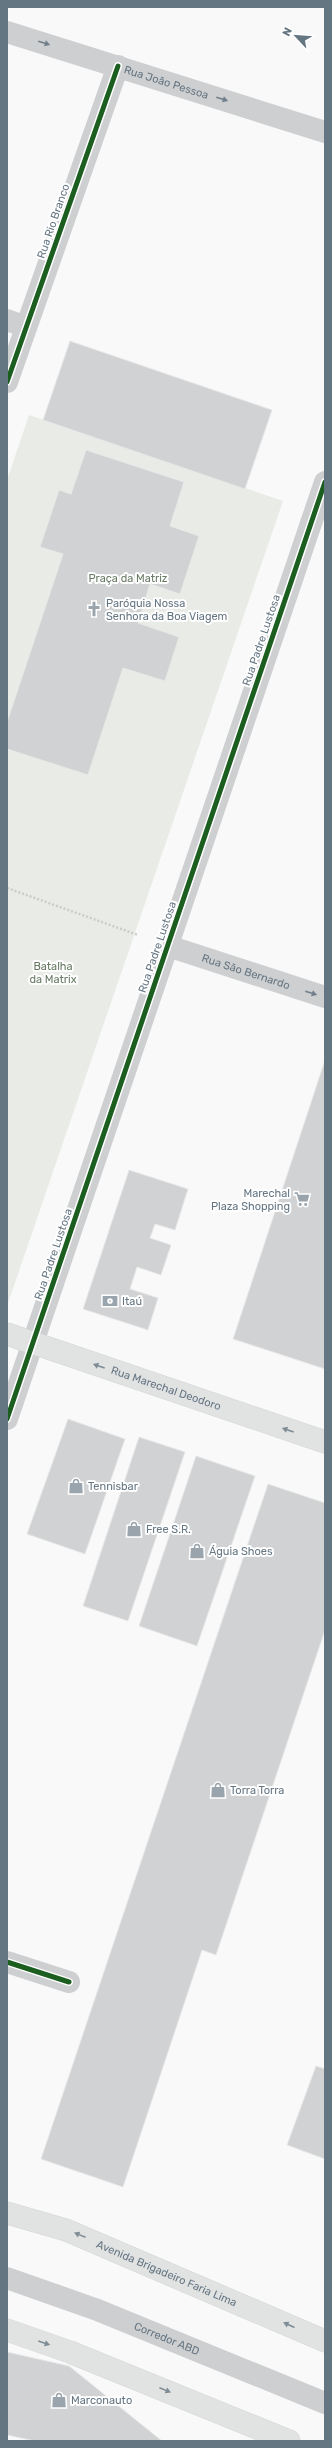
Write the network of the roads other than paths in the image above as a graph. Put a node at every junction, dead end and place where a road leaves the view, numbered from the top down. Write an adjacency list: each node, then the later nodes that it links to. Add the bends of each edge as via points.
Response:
1 (7, 32): 2 (street, Rua João Pessoa, one-way to 2)
2 (118, 66): 3 (street, Rua João Pessoa, one-way to 3); 4 (street, Rua Rio Branco)
3 (325, 132)
4 (17, 323): 5 (street, Rua Rio Branco)
5 (7, 382)
6 (325, 482): 7 (street, Rua Padre Lustosa)
7 (168, 946): 8 (street, Rua São Bernardo, one-way to 8); 10 (street, Rua Padre Lustosa)
8 (325, 997)
9 (7, 1334): 10 (main road, Rua Marechal Deodoro)
10 (33, 1343): 11 (street, Rua Padre Lustosa); 12 (main road, Rua Marechal Deodoro, one-way to 10)
11 (7, 1419)
12 (325, 1442)
13 (7, 1962): 14 (street)
14 (70, 1982)
15 (7, 2213): 18 (main road, Avenida Brigadeiro Faria Lima, one-way to 15, via 66,2230)
16 (7, 2278): 19 (street, Corredor ABD, via 96,2309)
17 (7, 2330): 20 (main road, one-way to 20, via 70,2352)
18 (325, 2341)
19 (325, 2403)
20 (289, 2441)

